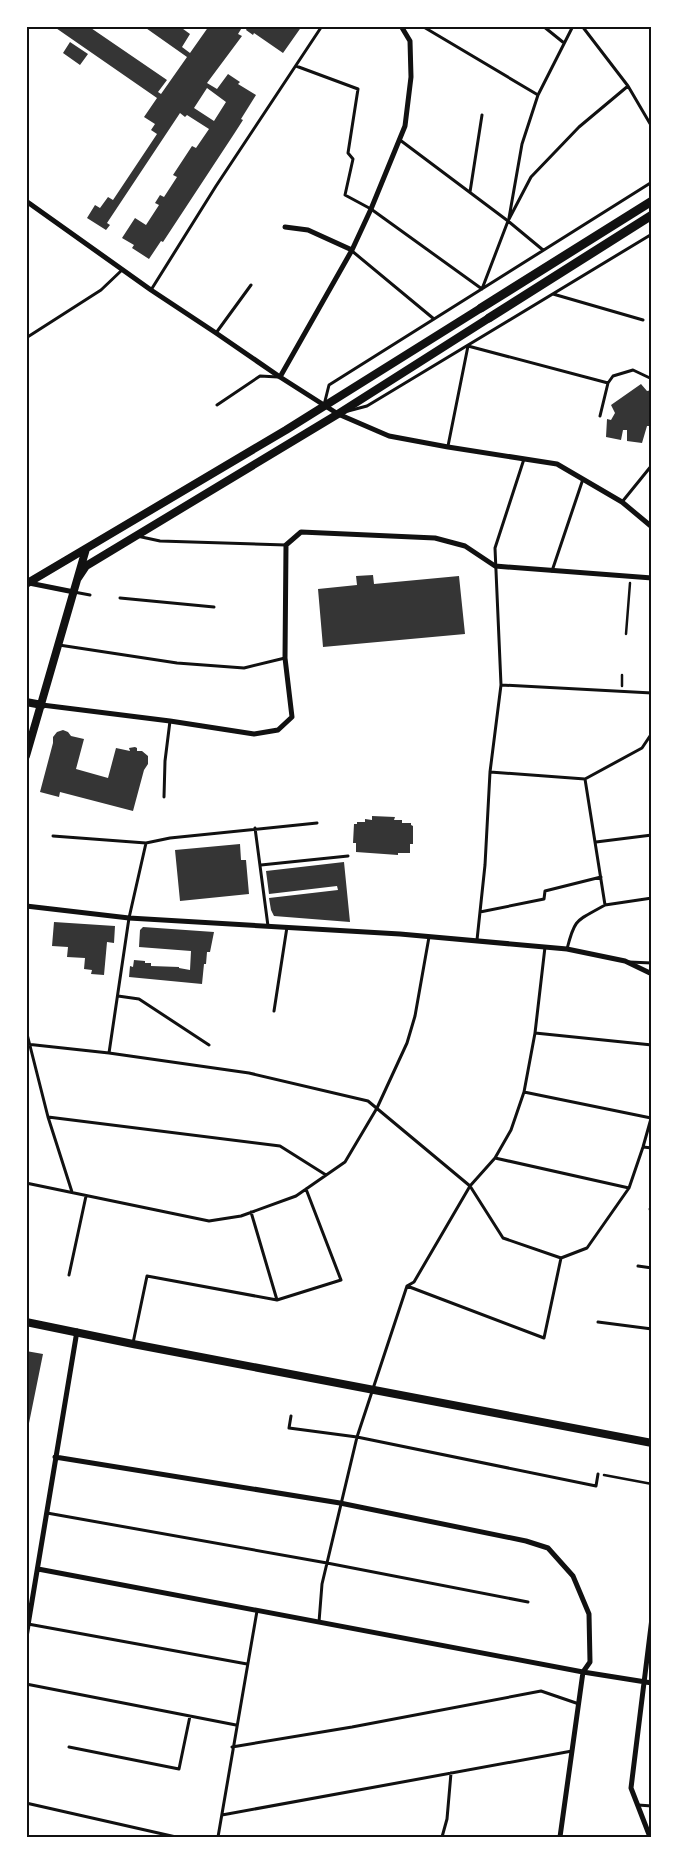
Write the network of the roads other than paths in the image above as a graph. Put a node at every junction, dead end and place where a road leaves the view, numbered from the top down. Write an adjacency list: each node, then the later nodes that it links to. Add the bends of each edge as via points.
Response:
1 (322, 26): 8 (lane)
2 (401, 26): 13 (street, via 410,41 411,77 405,126)
3 (422, 26): 10 (lane)
4 (543, 26): 7 (lane)
5 (573, 26): 7 (lane)
6 (582, 26): 9 (lane)
7 (564, 43): 10 (lane)
8 (296, 66): 18 (lane, via 358,89 348,153 353,159 345,195); 28 (lane)
9 (628, 86): 12 (lane); 20 (lane, via 580,127 531,178)
10 (538, 95): 20 (lane, via 522,144)
11 (482, 116): 15 (lane)
12 (652, 127)
13 (399, 140): 15 (lane); 18 (street)
14 (652, 182): 24 (lane)
15 (470, 192): 20 (lane)
16 (26, 201): 25 (street)
17 (652, 201): 30 (main road)
18 (371, 209): 23 (street); 27 (lane)
19 (652, 215): 31 (main road)
20 (508, 221): 24 (lane); 27 (lane)
21 (285, 227): 23 (street, via 308,230)
22 (652, 234): 29 (lane)
23 (352, 250): 32 (lane); 37 (street)
24 (543, 250): 27 (lane)
25 (122, 269): 28 (street); 35 (lane, via 101,290)
26 (251, 285): 34 (lane)
27 (482, 289): 32 (lane)
28 (152, 290): 34 (street)
29 (552, 293): 33 (lane); 36 (lane)
30 (481, 308): 41 (street)
31 (489, 318): 42 (street)
32 (434, 319): 41 (lane, via 329,385)
33 (643, 320)
34 (216, 333): 37 (street)
35 (26, 338)
36 (468, 346): 39 (lane); 42 (lane, via 368,406); 44 (lane)
37 (280, 377): 40 (lane, via 260,376); 41 (street)
38 (652, 379): 39 (lane, via 633,370 613,376)
39 (608, 383): 43 (lane)
40 (217, 405)
41 (324, 405): 42 (street); 52 (street)
42 (338, 414): 44 (street, via 389,436); 50 (street)
43 (600, 416)
44 (448, 447): 45 (street)
45 (524, 458): 47 (street, via 557,464); 53 (lane, via 495,548)
46 (652, 465): 48 (lane)
47 (583, 479): 48 (street); 54 (lane)
48 (622, 502): 49 (street)
49 (652, 527)
50 (137, 536): 51 (lane, via 160,541); 56 (street, via 86,566)
51 (286, 545): 53 (street, via 301,532 435,538 465,546); 64 (street)
52 (86, 549): 56 (street); 58 (street)
53 (495, 566): 54 (street); 65 (lane)
54 (552, 572): 57 (street)
55 (26, 573): 58 (lane)
56 (78, 578): 59 (street)
57 (652, 578)
58 (28, 584): 59 (street)
59 (74, 592): 60 (lane); 63 (street)
60 (90, 595)
61 (120, 598): 62 (lane)
62 (214, 607)
63 (58, 645): 64 (lane, via 177,663 244,668); 68 (street)
64 (286, 658): 69 (street, via 292,717 278,730 254,734)
65 (501, 685): 66 (lane); 72 (lane)
66 (652, 693)
67 (26, 702): 68 (street)
68 (42, 705): 69 (street); 71 (street)
69 (170, 721): 74 (lane, via 164,761)
70 (652, 733): 73 (lane, via 642,748)
71 (26, 756)
72 (490, 772): 73 (lane); 87 (lane)
73 (585, 779): 79 (lane)
74 (164, 797)
75 (317, 823): 76 (lane)
76 (255, 828): 80 (lane); 82 (lane)
77 (652, 834): 79 (lane)
78 (53, 836): 80 (lane)
79 (596, 842): 83 (lane)
80 (146, 843): 88 (lane)
81 (348, 856): 82 (lane)
82 (261, 865): 89 (lane)
83 (601, 877): 85 (lane); 87 (lane, via 545,891 544,899)
84 (652, 898): 85 (lane)
85 (605, 905): 94 (lane, via 576,921)
86 (26, 906): 88 (street)
87 (480, 912): 92 (lane)
88 (129, 918): 89 (street); 98 (lane)
89 (268, 926): 90 (street)
90 (287, 927): 91 (street); 99 (lane)
91 (429, 937): 92 (street); 107 (lane, via 407,1043)
92 (476, 940): 93 (street)
93 (545, 946): 94 (street); 101 (lane)
94 (567, 948): 95 (street)
95 (626, 961): 96 (lane); 97 (street)
96 (652, 963)
97 (652, 974)
98 (118, 996): 103 (lane, via 139,999); 105 (lane)
99 (274, 1011)
100 (26, 1030): 102 (lane)
101 (535, 1032): 104 (lane); 106 (lane)
102 (27, 1044): 105 (lane); 108 (lane)
103 (209, 1045)
104 (652, 1046)
105 (109, 1053): 107 (lane, via 249,1073 368,1101)
106 (524, 1092): 109 (lane); 112 (lane, via 511,1130)
107 (377, 1108): 113 (lane, via 345,1162); 115 (lane)
108 (48, 1116): 113 (lane, via 280,1146); 118 (lane)
109 (652, 1116): 110 (lane)
110 (643, 1147): 111 (lane); 116 (lane)
111 (652, 1148)
112 (495, 1158): 115 (lane); 116 (lane)
113 (326, 1175): 117 (lane)
114 (26, 1183): 118 (lane)
115 (470, 1186): 121 (lane, via 503,1238); 125 (lane, via 414,1282)
116 (629, 1188): 121 (lane, via 587,1248)
117 (306, 1189): 120 (lane, via 296,1196); 126 (lane, via 341,1280)
118 (72, 1192): 119 (lane)
119 (86, 1196): 120 (lane, via 209,1221); 124 (lane)
120 (251, 1212): 126 (lane)
121 (561, 1258): 125 (lane, via 544,1338)
122 (638, 1266): 123 (lane)
123 (652, 1268)
124 (69, 1275)
125 (407, 1286): 132 (lane)
126 (277, 1300): 131 (lane, via 147,1276)
127 (26, 1322): 130 (street)
128 (598, 1322): 129 (lane)
129 (652, 1329)
130 (77, 1331): 131 (street); 136 (street)
131 (133, 1344): 132 (street)
132 (374, 1389): 134 (lane); 135 (street)
133 (291, 1416): 134 (lane, via 289,1428)
134 (357, 1437): 137 (lane, via 596,1486); 138 (lane)
135 (652, 1443)
136 (55, 1457): 138 (street); 139 (street)
137 (598, 1474)
138 (340, 1503): 140 (lane); 150 (street, via 548,1548 572,1576 589,1614 590,1662)
139 (47, 1513): 140 (lane); 141 (street)
140 (326, 1562): 142 (lane); 145 (lane)
141 (38, 1569): 143 (street); 146 (street)
142 (528, 1602)
143 (257, 1611): 145 (street); 149 (lane)
144 (652, 1618): 148 (street)
145 (319, 1622): 150 (street)
146 (28, 1624): 147 (street); 149 (lane)
147 (26, 1637)
148 (650, 1640): 151 (street)
149 (247, 1664): 156 (lane)
150 (583, 1672): 151 (street); 154 (street)
151 (644, 1682): 152 (street); 162 (street, via 631,1788)
152 (652, 1683)
153 (26, 1684): 155 (lane)
154 (579, 1704): 157 (lane, via 541,1691); 159 (street)
155 (190, 1716): 156 (lane); 158 (lane, via 179,1769)
156 (236, 1725): 157 (lane)
157 (232, 1747): 164 (lane)
158 (69, 1748)
159 (572, 1751): 160 (lane); 168 (street)
160 (451, 1773): 164 (lane); 167 (lane)
161 (26, 1803): 165 (lane)
162 (637, 1805): 163 (lane); 169 (street)
163 (652, 1806)
164 (222, 1815): 166 (lane)
165 (176, 1837)
166 (218, 1837)
167 (442, 1837)
168 (560, 1837)
169 (650, 1837)

